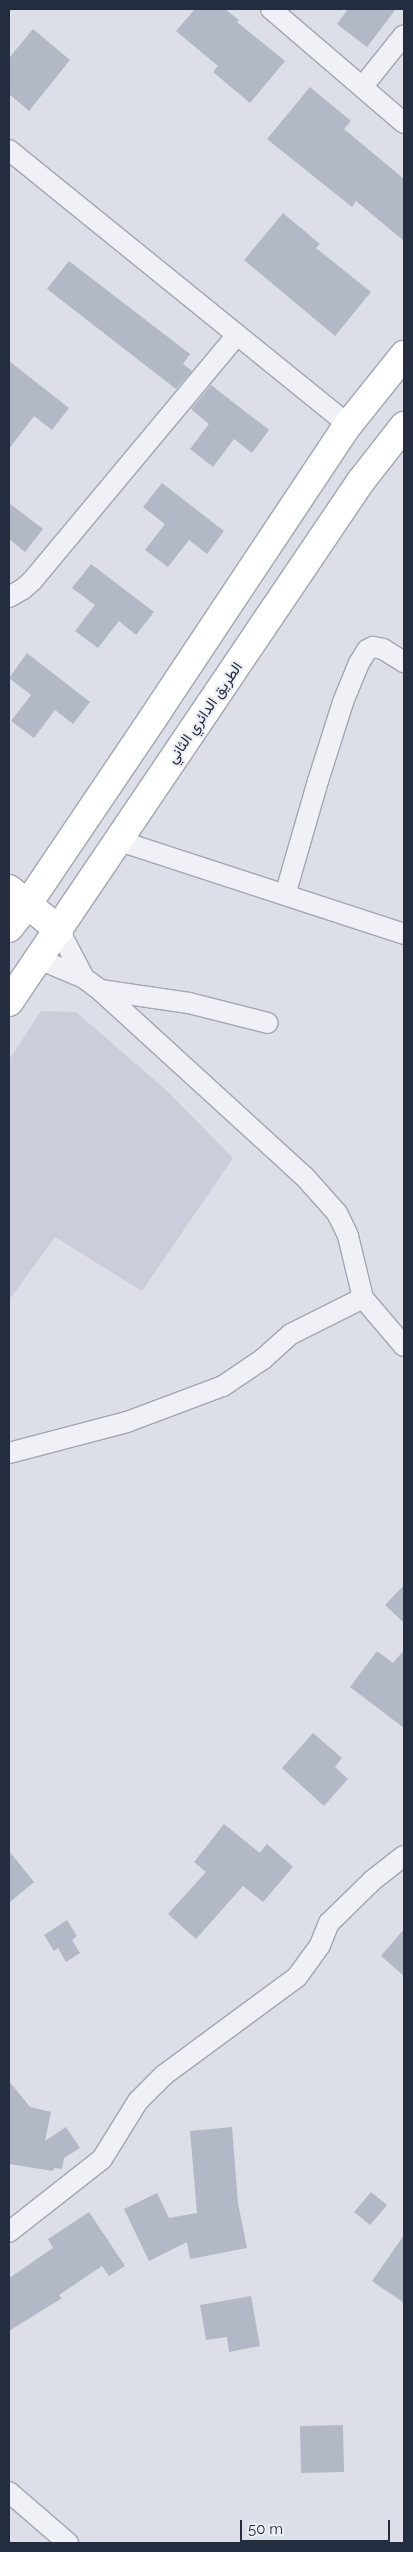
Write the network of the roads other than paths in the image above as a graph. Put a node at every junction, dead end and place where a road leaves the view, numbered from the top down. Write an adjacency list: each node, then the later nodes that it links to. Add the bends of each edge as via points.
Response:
1 (275, 10): 3 (street)
2 (404, 35): 3 (street)
3 (363, 86): 4 (street)
4 (404, 123)
5 (9, 150): 6 (street)
6 (237, 335): 8 (street); 10 (street, via 32,581)
7 (404, 355): 8 (main road)
8 (348, 425): 14 (main road)
9 (404, 426): 12 (main road, الطريق الدائري الثاني, via 361,481 256,640)
10 (9, 597)
11 (404, 662): 13 (street, via 378,647 367,650 359,663 343,702)
12 (117, 840): 13 (street); 16 (main road, الطريق الدائري الثاني)
13 (285, 895): 17 (street)
14 (18, 897): 15 (main road); 16 (main road)
15 (9, 928)
16 (58, 930): 19 (main road, الطريق الدائري الثاني); 20 (street)
17 (404, 934)
18 (9, 936): 19 (main road)
19 (39, 959): 20 (street); 22 (main road, الطريق الدائري الثاني)
20 (84, 978): 21 (street)
21 (100, 990): 23 (street, via 190,1002); 24 (street, via 304,1176 337,1212 348,1236)
22 (9, 1002)
23 (268, 1023)
24 (363, 1298): 25 (street); 26 (street, via 291,1334 263,1359 223,1386 127,1422)
25 (404, 1346)
26 (9, 1453)
27 (404, 1856): 28 (street, via 373,1880 329,1923 320,1945 297,1977 164,2075 138,2101 102,2160)
28 (9, 2232)
29 (9, 2492): 30 (street)
30 (68, 2543)

